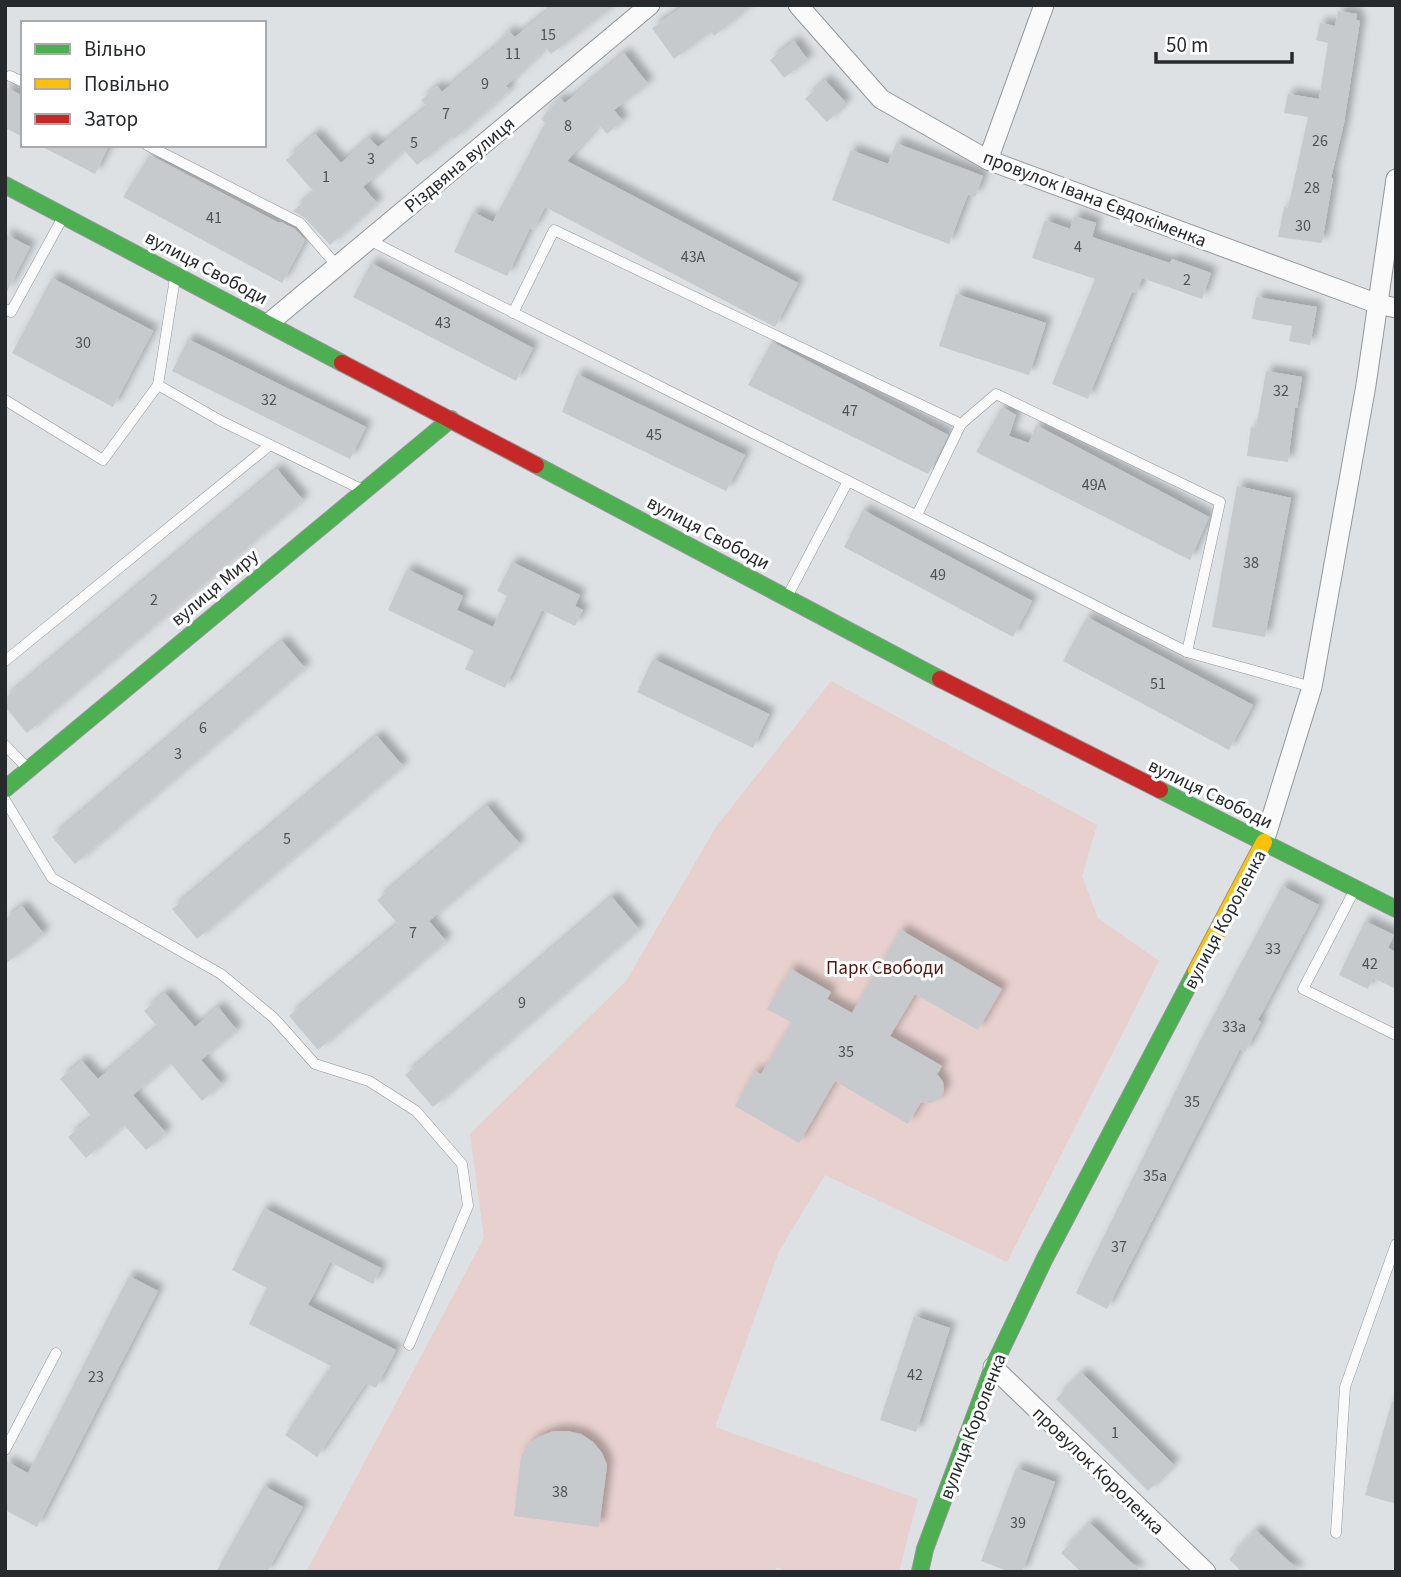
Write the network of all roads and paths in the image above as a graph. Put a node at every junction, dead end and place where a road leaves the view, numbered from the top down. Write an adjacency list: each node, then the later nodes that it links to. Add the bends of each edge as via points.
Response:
1 (649, 5): 11 (street, Різдвяна вулиця)
2 (798, 5): 7 (street, провулок Івана Євдокіменка, via 881,99)
3 (1044, 5): 7 (street)
4 (10, 76): 5 (lane)
5 (21, 81)
6 (151, 147): 12 (lane, via 300,223)
7 (988, 160): 14 (street, провулок Івана Євдокіменка)
8 (1396, 179): 14 (street, вулиця Короленка)
9 (5, 185): 10 (main road, вулиця Свободи)
10 (64, 216): 13 (main road, вулиця Свободи); 15 (lane, via 11,312)
11 (369, 240): 12 (street, Різдвяна вулиця); 16 (lane)
12 (337, 266): 17 (street, Різдвяна вулиця)
13 (176, 274): 17 (main road, вулиця Свободи); 18 (lane)
14 (1387, 306): 29 (street, вулиця Короленка, via 1366,386)
15 (5, 309)
16 (513, 313): 21 (lane, via 554,230); 23 (lane)
17 (269, 323): 20 (main road, вулиця Свободи)
18 (158, 385): 19 (lane, via 103,460); 22 (lane)
19 (5, 400)
20 (451, 419): 24 (main road, вулиця Миру); 26 (main road, вулиця Свободи)
21 (961, 424): 25 (lane); 27 (lane, via 996,394 1220,502)
22 (270, 445): 24 (lane); 28 (lane)
23 (848, 481): 25 (lane); 26 (lane)
24 (364, 490): 31 (main road, вулиця Миру)
25 (917, 515): 27 (lane)
26 (787, 597): 34 (main road, вулиця Свободи)
27 (1187, 652): 29 (lane)
28 (5, 661)
29 (1312, 687): 34 (street, вулиця Короленка)
30 (5, 745): 31 (lane)
31 (28, 770): 32 (main road, вулиця Миру)
32 (5, 789)
33 (5, 800): 39 (lane, via 52,878 221,975 274,1018 315,1064 369,1081 416,1111 462,1164 468,1206)
34 (1264, 842): 35 (main road, вулиця Свободи); 41 (main road, вулиця Короленка, via 1044,1260)
35 (1355, 889): 36 (main road, вулиця Свободи); 37 (lane, via 1303,989)
36 (1396, 909)
37 (1396, 1035)
38 (1396, 1244): 43 (lane, via 1345,1387)
39 (409, 1345)
40 (56, 1353): 42 (lane)
41 (993, 1367): 44 (main road, вулиця Короленка); 45 (street, провулок Короленка)
42 (5, 1450)
43 (1336, 1533)
44 (920, 1572)
45 (1206, 1572)

